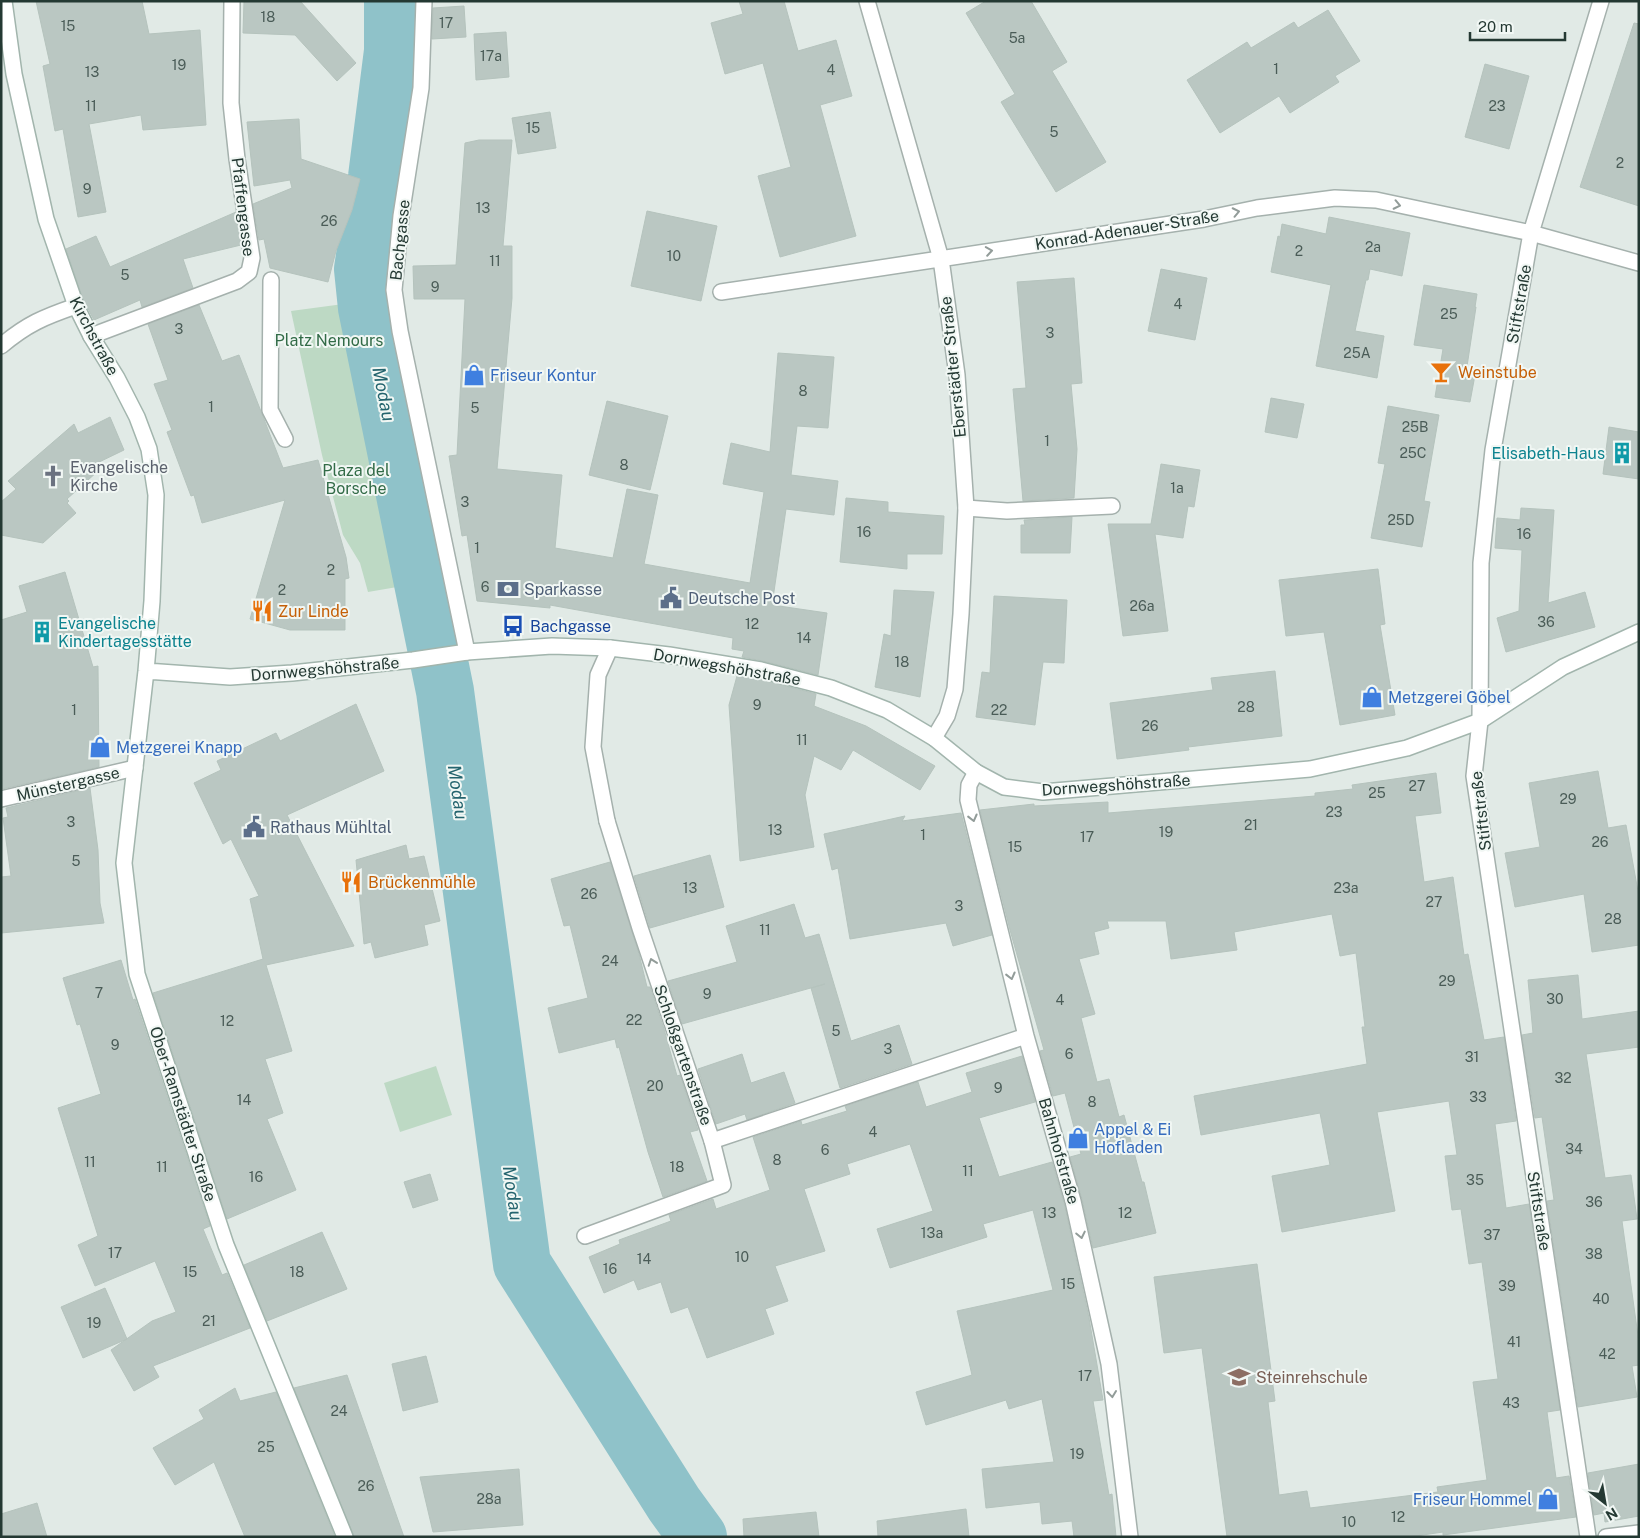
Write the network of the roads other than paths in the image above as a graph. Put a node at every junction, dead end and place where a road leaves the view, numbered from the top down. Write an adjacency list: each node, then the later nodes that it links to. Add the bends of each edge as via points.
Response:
1 (4, 1): 11 (street, Kirchstraße, via 14,74 46,220)
2 (232, 1): 12 (street, Pfaffengasse, via 231,103 252,258 249,272 237,281)
3 (424, 1): 19 (street, Bachgasse, via 421,88 401,216 394,290)
4 (867, 1): 7 (street, Eberstädter Straße)
5 (1600, 1): 6 (street, Stiftstraße)
6 (1532, 233): 7 (street, Konrad-Adenauer-Straße, one-way to 6, via 1335,198 1376,200); 8 (street, Konrad-Adenauer-Straße); 21 (street, Stiftstraße, via 1493,450 1481,562)
7 (941, 259): 10 (street, Konrad-Adenauer-Straße); 16 (street, Eberstädter Straße, via 957,375)
8 (1639, 263)
9 (271, 280): 14 (street, via 270,410)
10 (721, 292)
11 (76, 306): 12 (street, Kirchstraße); 13 (street, via 32,323)
12 (91, 336): 20 (street, Kirchstraße, via 117,378 149,449 156,495)
13 (1, 346)
14 (285, 439)
15 (1112, 506): 16 (street, via 1007,511)
16 (966, 508): 22 (street, Eberstädter Straße, via 955,689 947,716)
17 (1639, 632): 21 (street, Dornwegshöhstraße, via 1563,667)
18 (610, 648): 19 (street, Dornwegshöhstraße, via 552,646); 22 (street, Dornwegshöhstraße, via 761,670 831,688 887,710); 27 (street, Schloßgartenstraße, one-way to 18, via 607,820 593,747 598,675)
19 (467, 652): 20 (street, Dornwegshöhstraße, via 292,674 230,677)
20 (146, 671): 23 (street, Ober-Ramstädter Straße)
21 (1480, 721): 24 (street, Dornwegshöhstraße, via 1407,748 1310,769 1043,792 1004,787); 32 (street, Stiftstraße, via 1474,776)
22 (934, 738): 24 (street, Dornwegshöhstraße)
23 (135, 768): 25 (street, Münstergasse); 30 (street, Ober-Ramstädter Straße, via 124,863 136,974 226,1245)
24 (976, 772): 26 (street, Bahnhofstraße, one-way to 26, via 969,785 968,800)
25 (1, 799)
26 (1026, 1036): 27 (street, Schloßgartenstraße); 31 (street, Bahnhofstraße, one-way to 31, via 1073,1201 1109,1364)
27 (712, 1141): 28 (street, via 723,1186)
28 (585, 1236)
29 (1639, 1533): 33 (street)
30 (345, 1537)
31 (1130, 1537)
32 (1588, 1537)
33 (1606, 1537)

